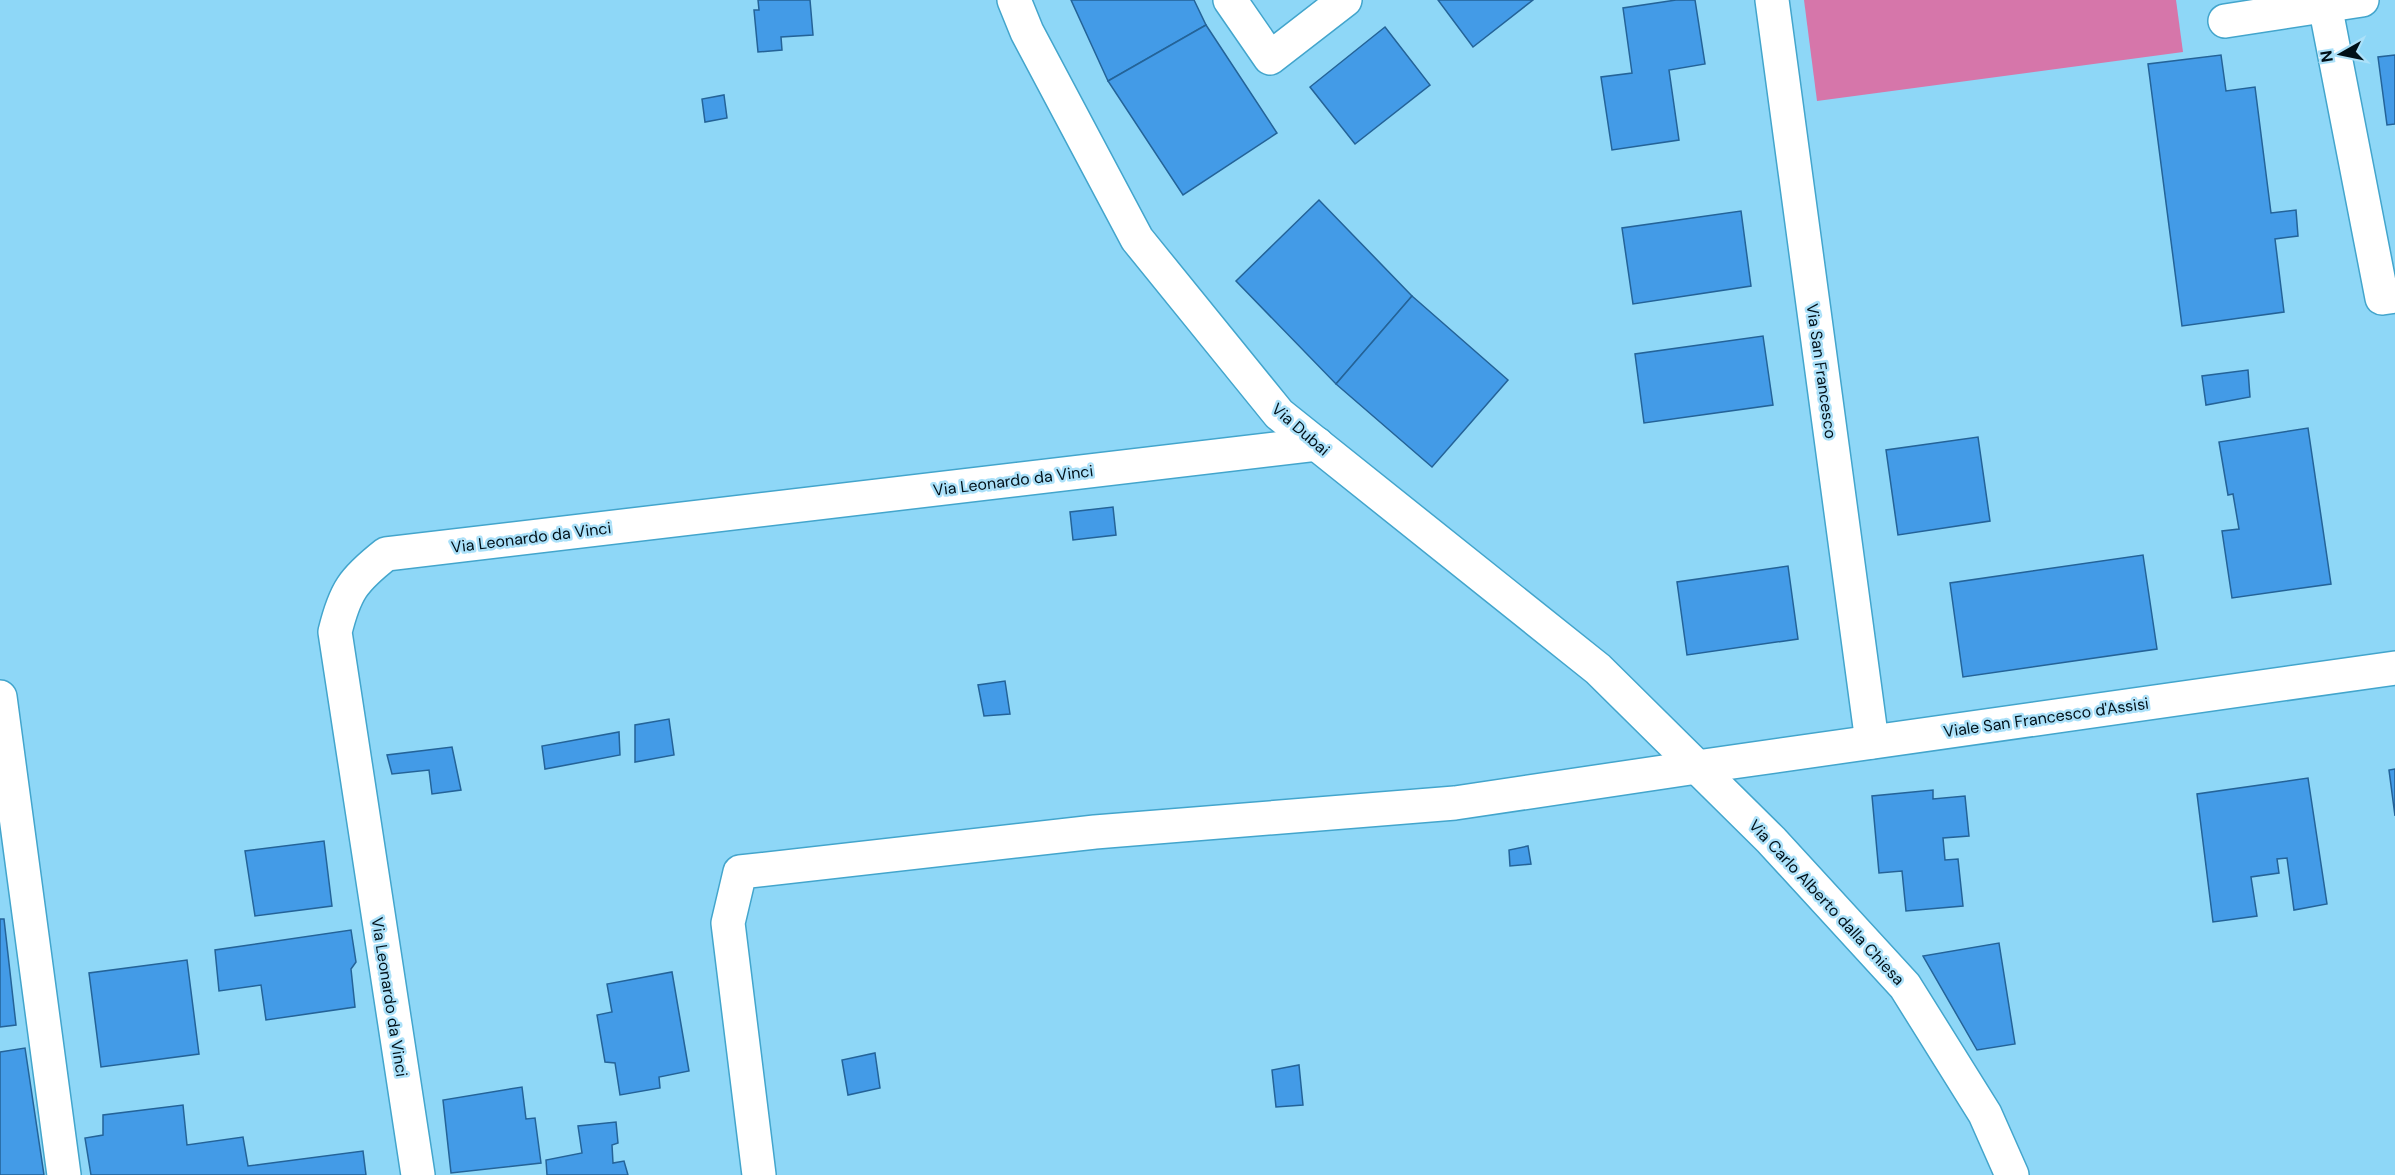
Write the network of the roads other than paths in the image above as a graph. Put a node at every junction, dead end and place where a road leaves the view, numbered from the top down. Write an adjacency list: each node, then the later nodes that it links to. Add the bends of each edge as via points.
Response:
1 (1014, 0): 9 (street, Via Dubai, via 1027,32 1137,239 1279,414)
2 (1230, 0): 3 (street, via 1270,58)
3 (1345, 0)
4 (1772, 0): 12 (street, Via San Francesco)
5 (2362, 0): 6 (street)
6 (2325, 5): 7 (street); 8 (street, via 2382,298)
7 (2225, 21)
8 (2395, 296)
9 (1317, 444): 13 (street, Via Dubai, via 1598,669); 15 (street, Via Leonardo da Vinci, via 386,554 363,572 342,601 335,632)
10 (2395, 668): 12 (street, Viale San Francesco d'Assisi)
11 (0, 697): 14 (street)
12 (1872, 742): 13 (street, Viale San Francesco d'Assisi)
13 (1697, 766): 16 (street, Viale San Francesco d'Assisi, via 1455,803 1095,832 740,872 728,923); 17 (street, Via Carlo Alberto dalla Chiesa, via 1905,986 1985,1114)
14 (64, 1175)
15 (417, 1175)
16 (759, 1175)
17 (2012, 1175)

